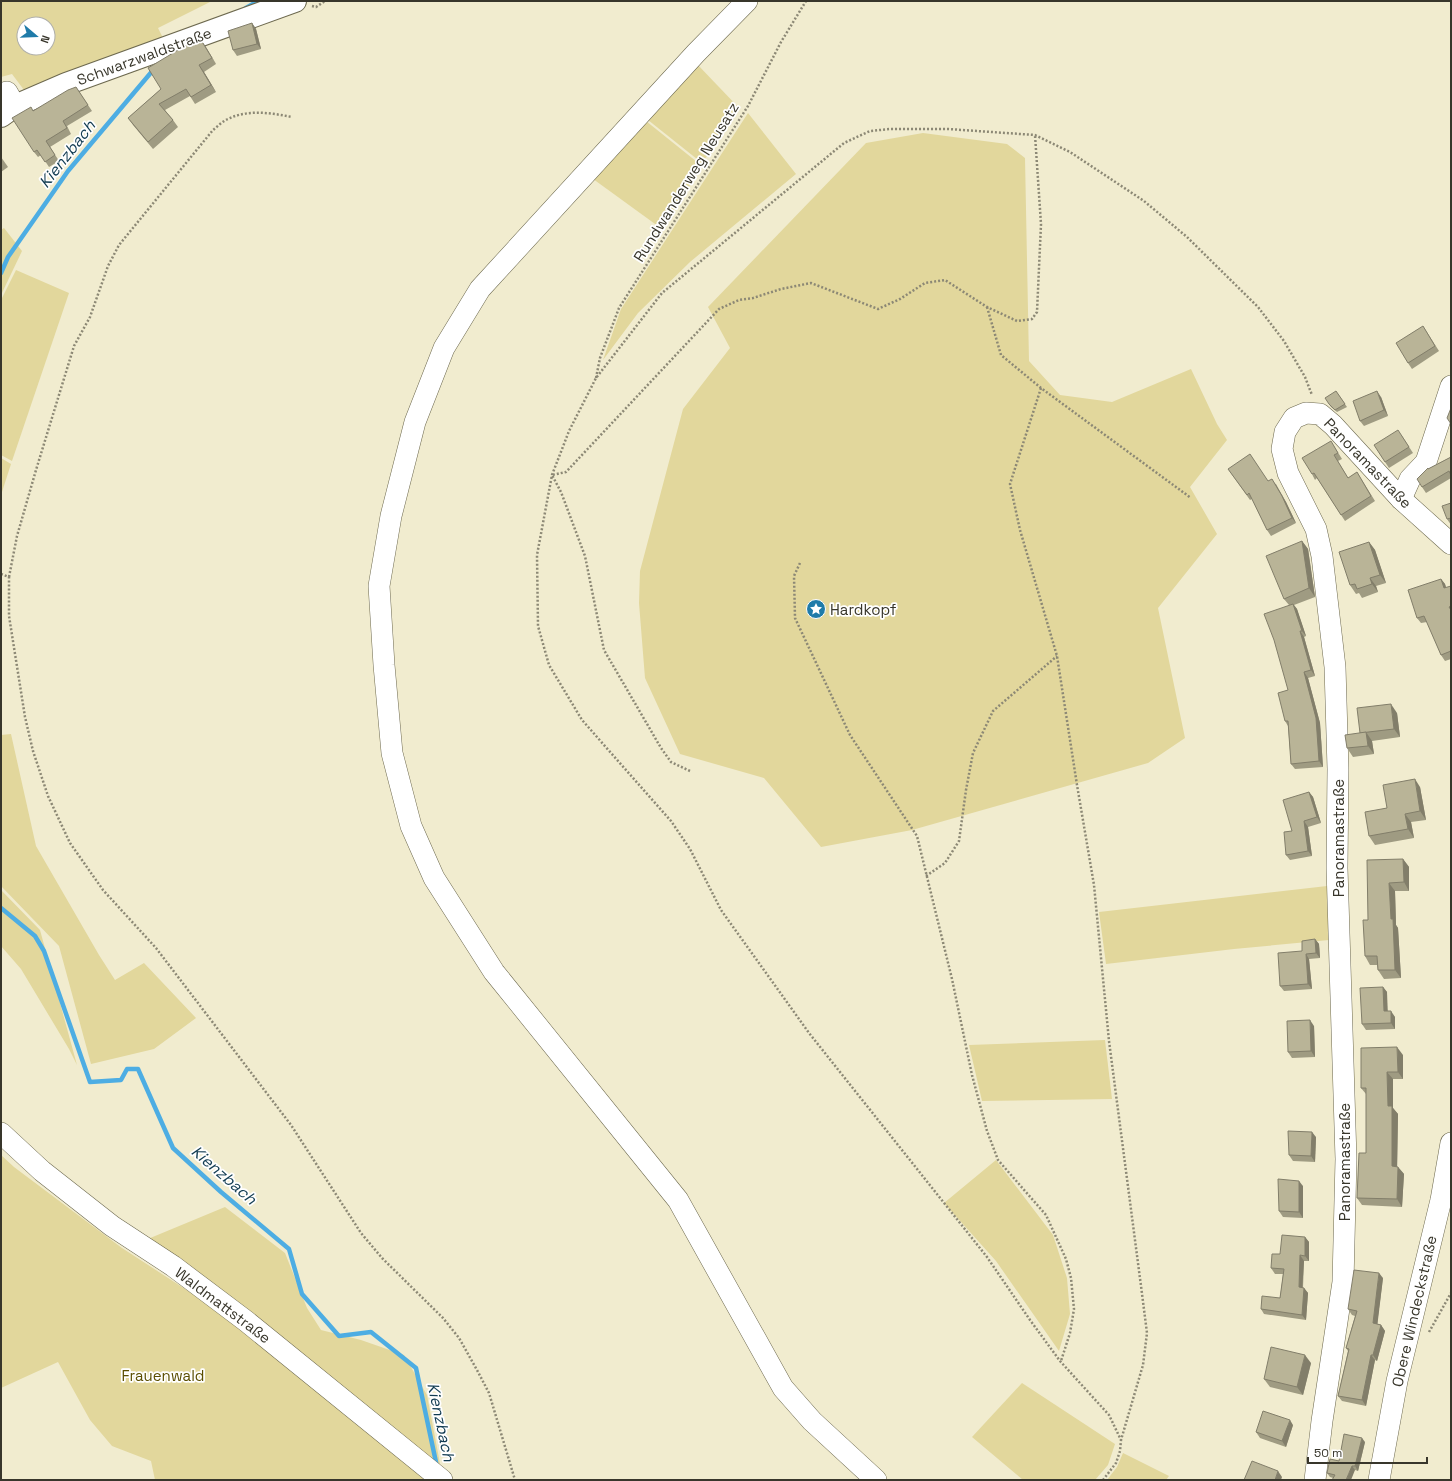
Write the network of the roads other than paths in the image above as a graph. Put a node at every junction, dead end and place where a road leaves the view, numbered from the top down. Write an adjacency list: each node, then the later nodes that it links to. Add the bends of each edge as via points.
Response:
1 (747, 1): 10 (street, via 696,52 480,289 444,348 415,422 391,516 379,586 384,665 392,753 411,826 434,878 494,972 678,1200 783,1388 812,1421)
2 (293, 2): 3 (main road, Schwarzwaldstraße)
3 (6, 105)
4 (1451, 386): 5 (street, via 1426,462 1410,479)
5 (1401, 499): 6 (street, Panoramastraße); 11 (street, Panoramastraße, via 1320,414 1306,413 1294,418 1285,432 1282,449 1288,473 1316,529 1322,556 1335,667 1337,868 1346,1159 1343,1282)
6 (1451, 544)
7 (1, 1133): 9 (street, Waldmattstraße, via 42,1170 112,1226 173,1266 246,1321)
8 (1451, 1143): 12 (street, Obere Windeckstraße, via 1441,1200 1397,1381)
9 (442, 1480)
10 (876, 1480)
11 (1315, 1480)
12 (1379, 1480)

